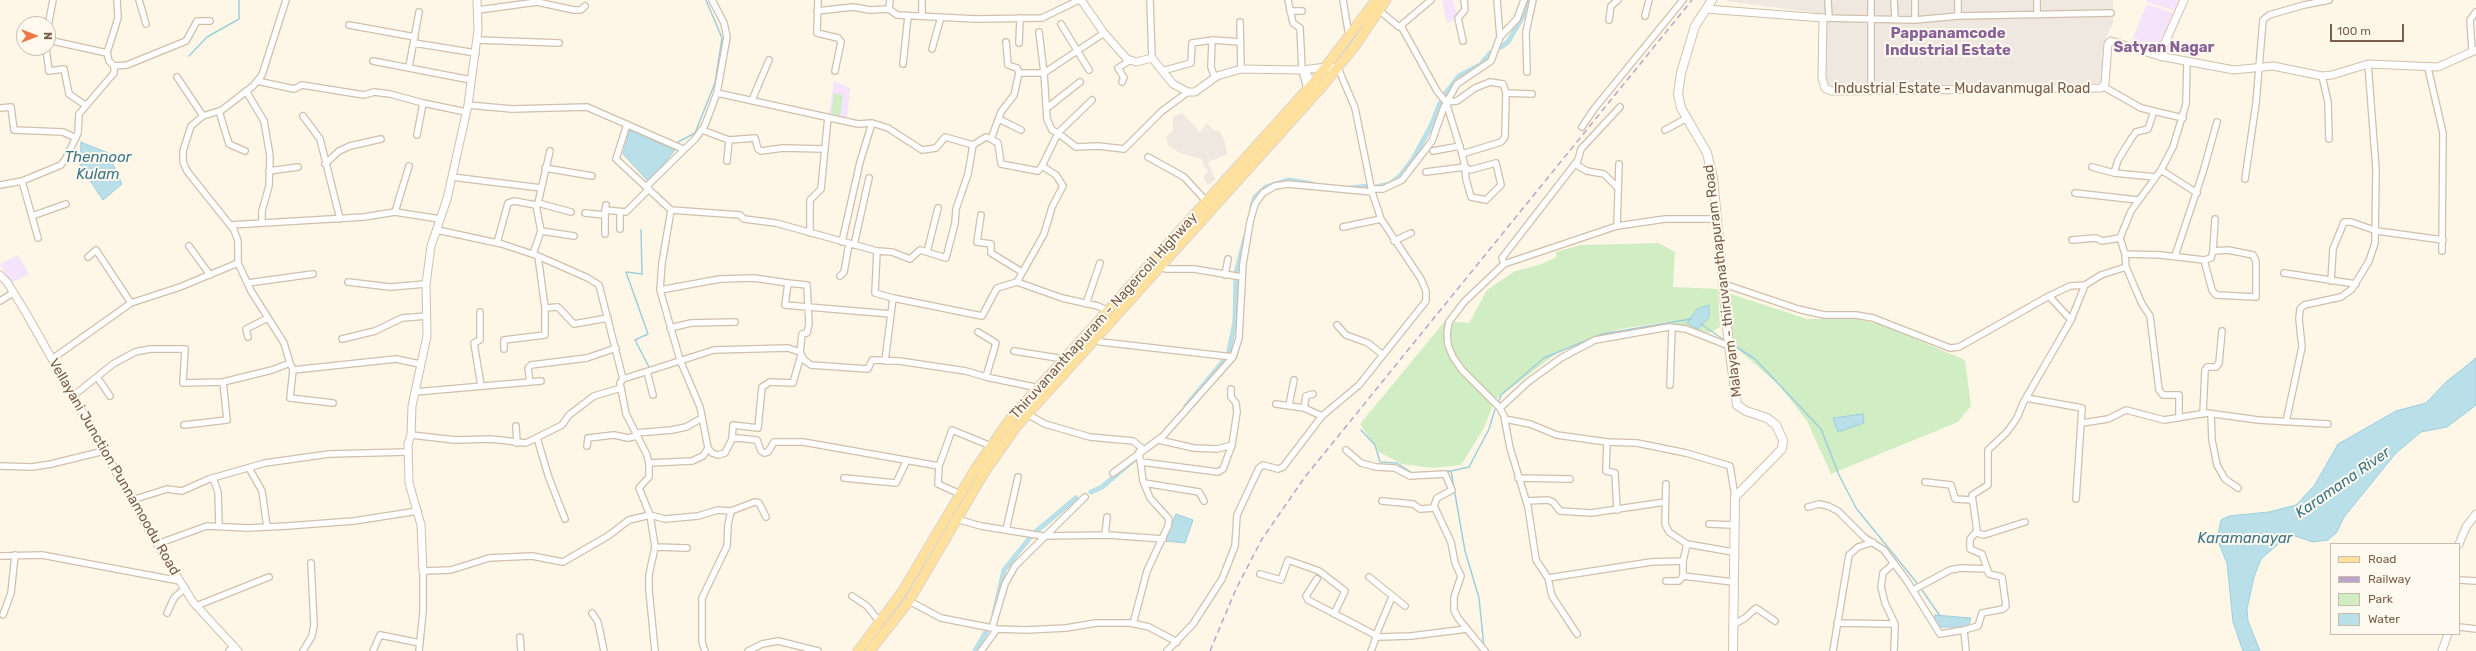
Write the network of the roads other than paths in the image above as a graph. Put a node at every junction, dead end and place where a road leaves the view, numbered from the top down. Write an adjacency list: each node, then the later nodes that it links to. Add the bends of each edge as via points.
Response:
1 (53, 0): 45 (street)
2 (117, 0): 80 (street, via 118,18)
3 (139, 0): 59 (street)
4 (286, 0): 109 (street, via 262,74)
5 (477, 0): 36 (street)
6 (712, 0): 119 (street, via 724,23 726,37)
7 (818, 0): 38 (street)
8 (890, 0): 34 (street)
9 (922, 0): 47 (street)
10 (1080, 0): 51 (street, via 1050,15); 64 (street)
11 (1150, 0): 84 (street)
12 (1288, 0): 39 (street)
13 (1343, 0): 66 (street)
14 (1376, 0): 66 (main road, Thiruvananthapuram - Nagercoil Highway)
15 (1386, 0): 37 (main road, Thiruvananthapuram - Nagercoil Highway)
16 (1431, 0): 62 (street)
17 (1464, 0): 70 (street, via 1465,10 1458,18)
18 (1497, 0): 67 (street)
19 (1524, 0): 67 (street, via 1517,19)
20 (1533, 0): 102 (street, via 1526,32)
21 (1618, 0): 55 (street, via 1611,6)
22 (1649, 0): 48 (street)
23 (1683, 0): 142 (street)
24 (1712, 0): 35 (main road, Malayam - thiruvanathapuram Road)
25 (1828, 0): 52 (street)
26 (1871, 0): 53 (street)
27 (1894, 0): 54 (street)
28 (1915, 0): 56 (street)
29 (1958, 0): 49 (street)
30 (2037, 0): 44 (street)
31 (2184, 0): 83 (street)
32 (2329, 0): 94 (street, via 2269,15 2263,20)
33 (585, 6): 36 (street, via 581,10 574,10 537,2)
34 (889, 9): 38 (street, via 870,10 853,7); 46 (street, via 897,15)
35 (1706, 9): 52 (street); 136 (main road, Malayam - thiruvanathapuram Road, via 1695,26 1681,73 1678,94 1681,108)
36 (478, 10): 68 (street)
37 (1380, 10): 62 (street, via 1395,25); 95 (main road, Thiruvananthapuram - Nagercoil Highway)
38 (817, 11): 100 (street, via 817,33 840,39)
39 (1290, 11): 40 (street); 99 (street, via 1292,23 1300,28)
40 (1302, 11)
41 (419, 12): 65 (street)
42 (2476, 12): 78 (street, via 2470,20)
43 (2112, 13): 44 (street)
44 (2037, 15): 49 (street)
45 (50, 16)
46 (908, 16): 47 (street); 89 (street)
47 (922, 16): 50 (street)
48 (1645, 16)
49 (1958, 16): 56 (street)
50 (941, 17): 51 (street); 77 (street)
51 (1020, 18): 76 (street)
52 (1826, 18): 53 (street); 116 (street, Industrial Estate - Mudavanmugal Road, via 1822,78 1825,88 1831,91)
53 (1870, 18): 54 (street); 116 (street)
54 (1895, 19): 56 (street)
55 (1609, 20)
56 (1915, 20)
57 (210, 21): 91 (street, via 197,21 186,41 127,65)
58 (1240, 22): 73 (street)
59 (146, 24)
60 (1061, 24): 79 (street)
61 (349, 25): 65 (street)
62 (1401, 26): 124 (street, via 1437,92)
63 (1039, 32): 104 (street)
64 (1104, 33): 79 (street); 87 (street)
65 (415, 36): 74 (street)
66 (1349, 36): 93 (main road, Thiruvananthapuram - Nagercoil Highway)
67 (1500, 37): 124 (street, via 1491,61 1457,84)
68 (477, 40): 75 (street); 81 (street)
69 (1212, 40): 73 (street); 101 (street, via 1192,43 1190,64); 107 (street, via 1211,66)
70 (1463, 41)
71 (56, 42): 80 (street)
72 (1006, 42): 103 (street, via 1008,66 1017,68)
73 (1240, 42): 98 (street)
74 (414, 43): 81 (street); 92 (street)
75 (559, 43)
76 (1019, 43)
77 (932, 49)
78 (2474, 50): 96 (street, Industrial Estate - Mudavanmugal Road, via 2448,63)
79 (1078, 51): 97 (street); 104 (street)
80 (107, 53): 91 (street, via 109,61)
81 (476, 53): 108 (street)
82 (47, 56): 126 (street, via 49,71 64,69 69,94)
83 (2159, 56): 88 (street, Industrial Estate - Mudavanmugal Road); 113 (street, Industrial Estate - Mudavanmugal Road, via 2111,41 2108,44)
84 (1152, 58): 87 (street); 101 (street)
85 (769, 60): 122 (street)
86 (373, 61): 92 (street)
87 (1129, 61): 111 (street, via 1118,68 1124,78)
88 (2188, 62): 94 (street, Industrial Estate - Mudavanmugal Road, via 2234,70); 137 (street)
89 (903, 64)
90 (2368, 64): 96 (street, Industrial Estate - Mudavanmugal Road); 105 (street, Industrial Estate - Mudavanmugal Road); 214 (street, via 2376,154)
91 (114, 66): 126 (street, via 114,73 95,97)
92 (409, 67): 108 (street)
93 (1326, 67): 95 (street); 99 (street); 112 (main road, Thiruvananthapuram - Nagercoil Highway)
94 (2259, 67): 105 (street, Industrial Estate - Mudavanmugal Road, via 2273,66); 180 (street)
95 (1338, 68): 115 (main road, Thiruvananthapuram - Nagercoil Highway); 186 (street, via 1355,108)
96 (2428, 68): 222 (street, via 2443,133)
97 (1089, 70)
98 (1241, 70): 99 (street); 107 (street)
99 (1302, 70): 112 (street); 114 (street)
100 (835, 71)
101 (1162, 71): 118 (street, via 1173,84)
102 (1527, 72)
103 (1019, 73): 104 (street); 138 (street, via 1014,95)
104 (1044, 73): 130 (street)
105 (2322, 76): 151 (street, via 2328,102)
106 (177, 77): 133 (street)
107 (1215, 78): 118 (street, via 1195,92)
108 (471, 80): 129 (street)
109 (257, 81): 117 (street); 125 (street, via 294,89 302,85 364,95 374,92 390,94)
110 (1080, 82): 130 (street)
111 (1122, 82)
112 (1314, 82): 114 (main road, Thiruvananthapuram - Nagercoil Highway); 115 (street)
113 (2104, 87): 116 (street, Industrial Estate - Mudavanmugal Road); 132 (street, via 2141,108)
114 (1307, 89): 190 (main road, Thiruvananthapuram - Nagercoil Highway)
115 (1320, 89): 241 (main road, Thiruvananthapuram - Nagercoil Highway)
116 (1871, 90)
117 (246, 92): 131 (street); 173 (street, via 264,121)
118 (1188, 92): 146 (street, via 1162,111 1126,149 1076,147)
119 (717, 93): 122 (street); 143 (street)
120 (1506, 93): 121 (street); 124 (street, via 1503,84 1490,82 1475,88 1457,101); 160 (street, via 1505,137 1501,142)
121 (1532, 94)
122 (752, 100): 135 (street)
123 (1092, 100): 146 (street)
124 (1446, 102): 154 (street); 186 (street, via 1432,141 1402,180 1384,189)
125 (423, 103): 129 (street); 147 (street)
126 (85, 105): 148 (street, via 79,114)
127 (1620, 107): 164 (street, via 1581,150)
128 (0, 108): 148 (street, via 11,107 14,130 63,132)
129 (467, 108): 141 (street, via 587,107); 177 (street)
130 (1047, 108): 146 (street, via 1047,120 1052,130)
131 (219, 111): 133 (street); 157 (street, via 229,144)
132 (2154, 111): 137 (street); 175 (street, via 2148,129 2136,132)
133 (203, 116): 208 (street, via 191,126 183,151 183,162 187,171)
134 (303, 116): 163 (street, via 320,139)
135 (828, 117): 140 (street, via 858,124); 156 (street)
136 (1687, 118): 145 (street); 205 (main road, Malayam - thiruvanathapuram Road, via 1707,154)
137 (2183, 118): 172 (street, via 2174,147)
138 (998, 120): 144 (street); 150 (street)
139 (2217, 122): 187 (street)
140 (872, 123): 153 (street, via 888,128 922,150 936,148 945,137); 224 (street, via 860,162)
141 (628, 124): 155 (street); 184 (street, via 616,159)
142 (1582, 127)
143 (702, 130): 152 (street); 155 (street)
144 (1021, 130)
145 (1665, 130)
146 (1058, 133): 167 (street)
147 (417, 135)
148 (76, 138): 181 (street, via 61,165)
149 (381, 139): 163 (street, via 350,146)
150 (991, 139): 153 (street, via 986,137); 167 (street, via 998,143 1001,164 1038,171)
151 (2329, 139)
152 (729, 140): 156 (street, via 755,138 761,151 783,148); 162 (street)
153 (973, 145): 231 (street, via 946,258)
154 (1460, 146): 158 (street); 160 (street)
155 (683, 149): 184 (street)
156 (824, 149): 215 (street, via 821,189 810,200)
157 (245, 150)
158 (1433, 151)
159 (550, 152): 171 (street)
160 (1462, 154): 169 (street)
161 (1148, 157): 190 (street, via 1184,177)
162 (726, 161)
163 (325, 164): 202 (street)
164 (1575, 164): 185 (street, via 1587,171 1604,174); 240 (street, via 1502,258)
165 (1619, 164): 185 (street)
166 (409, 166): 196 (street)
167 (1042, 166): 243 (street, via 1056,175 1063,186 1052,207 1044,234)
168 (298, 167): 173 (street)
169 (1465, 167): 169 (street, via 1470,170 1496,163 1501,185 1486,200 1471,197); 174 (street)
170 (2092, 167): 175 (street)
171 (545, 168): 176 (street); 183 (street)
172 (2161, 170): 178 (street); 187 (street)
173 (270, 171): 207 (street)
174 (1426, 172)
175 (2114, 173): 178 (street)
176 (592, 176)
177 (452, 177): 183 (street); 203 (street)
178 (2155, 177): 189 (street)
179 (868, 178): 226 (street)
180 (2245, 179)
181 (22, 181): 182 (street); 200 (street)
182 (0, 185)
183 (541, 188): 192 (street)
184 (648, 188): 195 (street); 199 (street, via 631,209)
185 (1618, 188): 209 (street)
186 (1372, 190): 204 (street); 250 (street, via 1288,184 1275,186 1263,193 1252,212)
187 (2197, 192): 234 (street)
188 (2075, 194): 189 (street)
189 (2138, 200): 220 (street)
190 (1206, 202): 269 (main road, Thiruvananthapuram - Nagercoil Highway)
191 (66, 204): 200 (street)
192 (537, 204): 197 (street); 213 (street); 225 (street, via 508,202)
193 (938, 208): 231 (street)
194 (605, 210): 198 (street); 199 (street); 217 (street)
195 (671, 210): 215 (street, via 740,215 744,219 776,223); 260 (street)
196 (395, 212): 202 (street); 203 (street)
197 (571, 212)
198 (585, 213)
199 (620, 213): 211 (street)
200 (32, 216): 219 (street)
201 (981, 216): 243 (street, via 977,242 991,244 991,253)
202 (340, 219): 207 (street)
203 (440, 219): 212 (street)
204 (1381, 219): 210 (street); 223 (street)
205 (1718, 219): 209 (street, via 1665,219); 257 (main road, Malayam - thiruvanathapuram Road)
206 (2215, 219): 230 (street)
207 (262, 223): 208 (street)
208 (230, 225): 238 (street, via 238,241)
209 (1617, 226): 240 (street)
210 (1343, 227)
211 (620, 229)
212 (436, 230): 225 (street); 256 (street, via 431,246)
213 (542, 231): 218 (street); 233 (street)
214 (2377, 231): 222 (street); 251 (street, via 2344,222 2333,249); 258 (street, via 2369,261)
215 (810, 232): 224 (street)
216 (1411, 233): 223 (street)
217 (605, 234)
218 (574, 236)
219 (38, 238)
220 (2120, 238): 221 (street, via 2102,241 2096,238); 232 (street)
221 (2072, 240)
222 (2442, 240): 228 (street)
223 (1394, 241): 290 (street, via 1421,279 1426,291 1426,300)
224 (842, 242): 226 (street)
225 (497, 243): 233 (street)
226 (851, 245): 229 (street); 249 (street, via 844,272)
227 (189, 246): 247 (street)
228 (2442, 250)
229 (877, 251): 231 (street, via 892,252 910,259 917,250); 263 (street, via 875,293)
230 (2213, 251): 237 (street, via 2211,258); 237 (street, via 2228,250 2253,255 2256,258 2256,297 2216,295 2212,290)
231 (927, 252)
232 (2125, 254): 234 (street); 242 (street)
233 (535, 255): 267 (street); 274 (street, via 599,285)
234 (2175, 256): 237 (street)
235 (88, 257): 265 (street, via 96,250)
236 (1228, 259): 248 (street)
237 (2204, 260)
238 (238, 263): 247 (street); 254 (street)
239 (1100, 263): 266 (street)
240 (1504, 264): 324 (street, via 1460,307 1449,322 1446,333 1448,345 1462,370)
241 (1159, 267): 248 (street, via 1194,269); 284 (main road, Thiruvananthapuram - Nagercoil Highway)
242 (2126, 267): 259 (street, via 2101,274); 330 (street, via 2150,316 2159,390 2164,394 2179,395)
243 (1022, 272): 253 (street)
244 (2284, 273): 251 (street)
245 (313, 274): 254 (street)
246 (0, 275): 261 (street, Vellayani Junction Punnamoodu Road)
247 (210, 275): 265 (street, via 180,288)
248 (1225, 275): 250 (street)
249 (840, 276)
250 (1239, 277): 292 (street, via 1239,338)
251 (2331, 281): 258 (street)
252 (348, 282): 256 (street, via 390,287)
253 (1017, 282): 263 (street, via 997,288 982,316); 266 (street)
254 (248, 283): 273 (street)
255 (788, 283): 260 (street, via 746,277); 268 (street, via 807,285); 268 (street, via 785,305)
256 (426, 284): 272 (street)
257 (1724, 284): 262 (street, via 1802,310 1873,318 1950,348 1959,347); 285 (main road, Malayam - thiruvanathapuram Road)
258 (2356, 284): 332 (street, via 2341,297 2304,305 2300,310 2302,347)
259 (2085, 285): 262 (street, via 2070,286); 275 (street)
260 (660, 290): 278 (street)
261 (13, 293): 264 (street); 293 (street, Vellayani Junction Punnamoodu Road)
262 (2049, 296): 275 (street)
263 (893, 298): 271 (street)
264 (0, 301)
265 (130, 303): 293 (street)
266 (1086, 304): 269 (street)
267 (545, 308): 274 (street, via 558,307 574,324); 287 (street, via 545,335 504,340)
268 (809, 308): 271 (street); 289 (street, via 809,324 807,333 802,334)
269 (1108, 311): 294 (main road, Thiruvananthapuram - Nagercoil Highway)
270 (480, 312): 310 (street, via 480,340 474,343)
271 (891, 314): 296 (street)
272 (427, 316): 283 (street, via 402,318 375,330); 298 (street, via 427,336)
273 (268, 318): 282 (street, via 246,329); 297 (street, via 284,344)
274 (608, 318): 286 (street)
275 (2071, 320): 319 (street)
276 (735, 322): 278 (street, via 690,323)
277 (1337, 325): 290 (street, via 1346,335 1368,343)
278 (670, 328): 295 (street)
279 (1672, 328): 285 (street, via 1686,330); 309 (street); 324 (street, via 1656,328 1595,340 1561,358 1528,382)
280 (2222, 331): 326 (street, via 2219,363 2216,367 2209,366 2205,370)
281 (978, 332): 303 (street, via 996,342)
282 (248, 337)
283 (342, 339)
284 (1095, 339): 292 (street, via 1101,342); 313 (main road, Thiruvananthapuram - Nagercoil Highway)
285 (1728, 346): 370 (main road, Malayam - thiruvanathapuram Road, via 1737,405 1746,412 1767,418 1776,425 1784,440 1782,449)
286 (616, 348): 304 (street); 308 (street, via 587,358 531,365 528,368)
287 (504, 349)
288 (1014, 351): 294 (street)
289 (800, 353): 295 (street, via 788,348 738,348 714,350); 299 (street, via 807,363); 340 (street, via 793,383 770,382 762,387 758,428 733,425)
290 (1383, 356): 328 (street, via 1359,385)
291 (816, 357): 299 (street)
292 (1233, 357): 341 (street)
293 (52, 359): 317 (street, Vellayani Junction Punnamoodu Road)
294 (1064, 359): 313 (main road, Thiruvananthapuram - Nagercoil Highway)
295 (680, 360): 301 (street); 329 (street)
296 (885, 361): 299 (street, via 872,360 868,369); 303 (street, via 966,371)
297 (290, 363): 300 (street); 307 (street)
298 (420, 364): 300 (street, via 396,359); 314 (street)
299 (816, 365)
300 (293, 370): 320 (street, via 290,398)
301 (647, 372): 304 (street); 316 (street)
302 (97, 377): 307 (street, via 113,364 135,352 150,349 185,349 183,383); 317 (street); 318 (street)
303 (986, 377): 313 (street)
304 (623, 379): 311 (street, via 620,383)
305 (1294, 380): 322 (street)
306 (541, 381): 308 (street)
307 (223, 382): 334 (street, via 227,420)
308 (530, 382): 310 (street)
309 (1670, 385)
310 (481, 386): 314 (street)
311 (621, 388): 337 (street, via 626,414); 339 (street, via 594,396 569,415 562,425)
312 (1231, 389): 344 (street, via 1231,397 1236,403 1237,412)
313 (1042, 390): 325 (main road, Thiruvananthapuram - Nagercoil Highway); 346 (main road, Thiruvananthapuram - Nagercoil Highway, via 1010,420)
314 (415, 392): 338 (street)
315 (1313, 394): 323 (street, via 1306,396)
316 (653, 395)
317 (73, 396): 349 (street, Vellayani Junction Punnamoodu Road)
318 (110, 396)
319 (2026, 398): 333 (street, via 2082,408); 373 (street, via 2007,432 1988,450 1986,458 1989,482 1985,488 1972,493)
320 (333, 403)
321 (1276, 404): 322 (street)
322 (1289, 405): 323 (street)
323 (1304, 408): 328 (street)
324 (1500, 408): 331 (street)
325 (1027, 414): 350 (street, via 1045,424 1090,437 1133,441); 388 (main road, Thiruvananthapuram - Nagercoil Highway, via 984,473)
326 (2203, 414): 327 (street); 330 (street)
327 (2211, 414): 332 (street); 367 (street, via 2212,440 2217,464 2225,479)
328 (1322, 416): 450 (street, via 1283,467 1278,469 1262,465 1259,468 1237,515 1235,546 1222,578 1193,624)
329 (702, 418): 337 (street, via 686,427); 347 (street)
330 (2179, 418): 333 (street, via 2164,420 2126,410 2108,419)
331 (1505, 419): 342 (street, via 1530,424 1557,435); 362 (street)
332 (2286, 422): 335 (street)
333 (2082, 423): 371 (street)
334 (184, 424)
335 (2328, 424)
336 (516, 426): 343 (street)
337 (636, 434): 345 (street, via 628,438 614,435 588,438); 354 (street)
338 (411, 435): 343 (street, via 455,440 491,439); 351 (street)
339 (537, 438): 343 (street, via 526,443); 387 (street)
340 (732, 439): 347 (street, via 721,454 712,453); 352 (street, via 757,440 760,451 764,453 768,452 774,442 799,441)
341 (1158, 441): 344 (street, via 1194,448 1217,449); 350 (street)
342 (1607, 442): 370 (street, via 1637,443 1727,464 1730,466); 380 (street, via 1606,471 1614,472 1615,475)
343 (517, 443)
344 (1232, 445): 353 (street, via 1223,469 1218,472)
345 (587, 446)
346 (991, 446): 356 (street, via 952,430); 368 (main road, Thiruvananthapuram - Nagercoil Highway)
347 (708, 448): 354 (street, via 703,456 692,461)
348 (1346, 450): 379 (street, via 1360,463 1395,468 1410,476 1445,474 1452,490 1437,498)
349 (104, 451): 355 (street, via 32,467); 372 (street, Vellayani Junction Punnamoodu Road)
350 (1141, 451): 353 (street); 358 (street)
351 (407, 452): 357 (street, via 329,454 265,462); 381 (street, via 409,483)
352 (907, 460): 356 (street); 361 (street, via 896,483)
353 (1140, 462): 365 (street)
354 (649, 463): 384 (street, via 649,477 639,488)
355 (0, 466)
356 (939, 466): 368 (street, via 938,484)
357 (249, 468): 360 (street); 393 (street, via 262,491)
358 (1113, 473)
359 (1018, 477): 394 (street)
360 (213, 478): 372 (street, via 182,491 167,489); 391 (street, via 218,492)
361 (844, 478)
362 (1518, 478): 363 (street); 376 (street)
363 (1570, 479)
364 (1924, 482): 373 (street, via 1950,484 1955,499)
365 (1144, 483): 374 (street, via 1200,492); 398 (street, via 1150,498 1169,519)
366 (1666, 484): 377 (street)
367 (2238, 488)
368 (960, 494): 435 (main road, Thiruvananthapuram - Nagercoil Highway, via 902,592)
369 (1085, 497): 397 (street)
370 (1735, 498): 392 (main road)
371 (2076, 499)
372 (132, 500): 401 (street, Vellayani Junction Punnamoodu Road)
373 (1972, 500): 395 (street)
374 (1204, 501)
375 (1382, 501): 379 (street, via 1413,504 1420,509)
376 (1526, 501): 380 (street, via 1551,500 1560,511 1591,513); 417 (street, via 1536,560)
377 (1665, 502): 380 (street); 402 (street, via 1665,524 1669,532)
378 (1808, 507): 399 (street, via 1819,504 1838,511 1865,538)
379 (1435, 508): 443 (street, via 1451,542 1460,576 1454,597 1454,610)
380 (1617, 510)
381 (418, 511): 393 (street, via 354,521); 412 (street)
382 (731, 511): 384 (street, via 718,510 698,516 665,519); 385 (street, via 755,502 759,503); 460 (street, via 727,546 702,598 702,642)
383 (2476, 514): 400 (street)
384 (650, 515): 403 (street); 412 (street, via 629,520 608,536 563,562 532,556 489,558 451,570)
385 (766, 517)
386 (1107, 517): 396 (street)
387 (565, 519)
388 (956, 519): 394 (street); 428 (main road, Thiruvananthapuram - Nagercoil Highway)
389 (2025, 522): 395 (street, via 1984,535)
390 (1709, 524): 392 (street)
391 (219, 525): 393 (street); 401 (street, via 194,529)
392 (1734, 525): 405 (main road)
393 (267, 527)
394 (1006, 530): 397 (street)
395 (1977, 533): 411 (street, via 1970,539 1970,549 1981,552)
396 (1105, 535): 397 (street); 398 (street)
397 (1043, 536): 442 (street, via 1015,566 1005,584)
398 (1163, 539): 438 (street, via 1147,571)
399 (1874, 542): 410 (street); 437 (street, via 1858,547 1850,555)
400 (2459, 543)
401 (157, 544): 420 (street, Vellayani Junction Punnamoodu Road)
402 (1687, 544): 405 (street); 408 (street)
403 (655, 547): 404 (street); 459 (street, via 649,590)
404 (687, 548)
405 (1733, 552): 423 (main road)
406 (15, 555): 407 (street); 420 (street, via 42,555); 434 (street, via 11,592)
407 (0, 556)
408 (1683, 561): 414 (street); 417 (street, via 1651,562)
409 (311, 563): 454 (street, via 314,625 312,636)
410 (1894, 563): 425 (street); 439 (street, via 1883,573 1881,587)
411 (1987, 569): 425 (street, via 1950,570); 445 (street, via 1991,574 2002,577 2006,606 2003,609 1982,612 1978,626)
412 (423, 571): 451 (street)
413 (1260, 574): 433 (street, via 1280,580 1288,560 1319,571 1345,591)
414 (1683, 576): 421 (street, via 1679,581); 423 (street)
415 (269, 577): 429 (street)
416 (1369, 577): 427 (street)
417 (1548, 578): 446 (street, via 1552,596)
418 (1317, 579): 433 (street, via 1306,598)
419 (2460, 580): 422 (street)
420 (180, 581): 424 (street, Vellayani Junction Punnamoodu Road)
421 (1666, 581)
422 (2476, 581)
423 (1733, 582): 440 (main road)
424 (185, 588): 429 (street, Vellayani Junction Punnamoodu Road); 432 (street, via 174,598)
425 (1913, 590): 445 (street, via 1940,634)
426 (852, 596): 435 (street, via 867,606)
427 (1392, 596): 430 (street); 447 (street)
428 (909, 601): 442 (street, via 941,618); 464 (main road, Thiruvananthapuram - Nagercoil Highway)
429 (196, 606): 452 (street, Vellayani Junction Punnamoodu Road)
430 (1405, 606)
431 (592, 612): 458 (street, via 598,622)
432 (167, 613)
433 (1334, 614): 447 (street)
434 (3, 615)
435 (879, 621): 463 (main road, Thiruvananthapuram - Nagercoil Highway)
436 (1775, 621): 440 (street, via 1756,608)
437 (1837, 623): 439 (street); 469 (street)
438 (1133, 624): 442 (street, via 1096,623 1066,628); 450 (street, via 1149,627)
439 (1895, 624): 470 (street)
440 (1733, 625): 468 (main road)
441 (2460, 627): 444 (street)
442 (995, 628): 465 (street)
443 (1466, 629): 447 (street, via 1386,638); 453 (street)
444 (2476, 629)
445 (1964, 630): 471 (street)
446 (1577, 634)
447 (1376, 635): 467 (street)
448 (2448, 635): 472 (street)
449 (520, 637): 457 (street)
450 (1177, 642): 466 (street)
451 (420, 643): 455 (street, via 380,635); 456 (street)
452 (233, 649)
453 (1483, 649)
454 (303, 651)
455 (373, 651)
456 (419, 651)
457 (521, 651)
458 (604, 651)
459 (655, 651)
460 (705, 651)
461 (748, 651): 462 (street, via 762,644 778,641)
462 (818, 651)
463 (858, 651)
464 (870, 651)
465 (981, 651)
466 (1167, 651)
467 (1371, 651)
468 (1733, 651)
469 (1834, 651)
470 (1894, 651)
471 (1966, 651)
472 (2442, 651)

